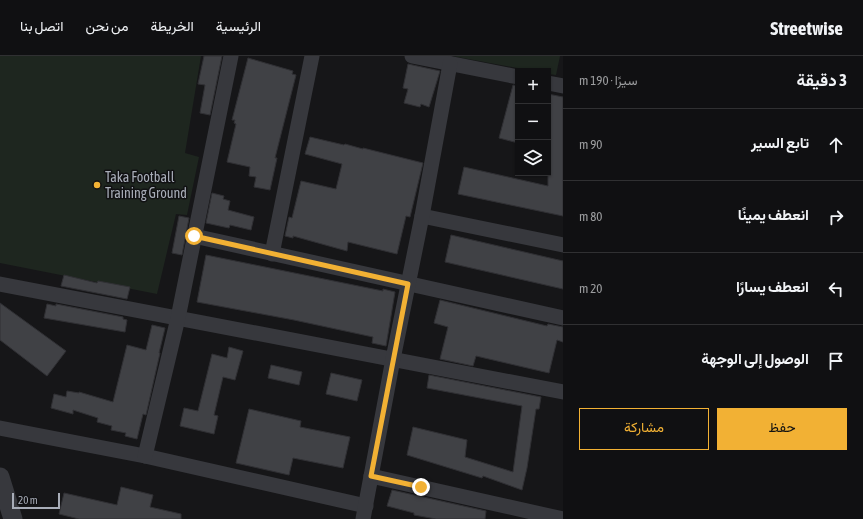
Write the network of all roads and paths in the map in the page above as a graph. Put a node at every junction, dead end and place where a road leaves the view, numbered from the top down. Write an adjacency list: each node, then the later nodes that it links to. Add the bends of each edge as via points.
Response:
1 (231, 56): 9 (street)
2 (312, 56): 11 (street)
3 (412, 56): 4 (street)
4 (450, 64): 5 (street); 8 (street)
5 (515, 76)
6 (551, 84): 7 (street)
7 (563, 86)
8 (422, 216): 10 (street); 13 (street)
9 (194, 236): 11 (street); 14 (street)
10 (563, 245)
11 (272, 254): 13 (street)
12 (0, 284): 14 (street)
13 (408, 284): 15 (street); 16 (street)
14 (178, 318): 16 (street); 19 (street)
15 (563, 318)
16 (393, 360): 17 (street); 20 (street)
17 (563, 392)
18 (0, 428): 19 (street)
19 (145, 456): 22 (street)
20 (371, 476): 22 (street); 23 (street)
21 (0, 477): 24 (street)
22 (365, 512)
23 (524, 514): 25 (street)
24 (13, 519)
25 (563, 519)

